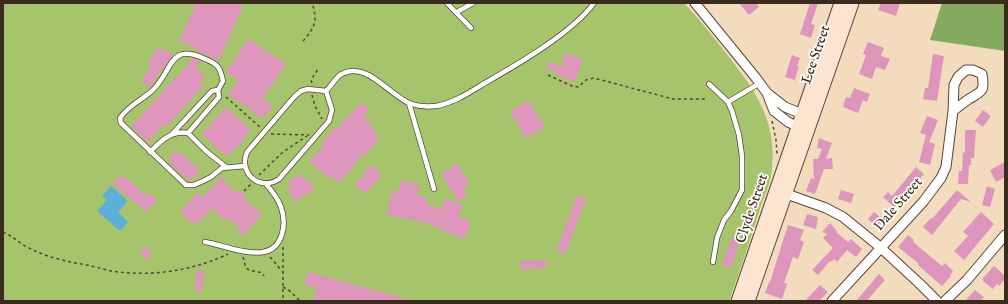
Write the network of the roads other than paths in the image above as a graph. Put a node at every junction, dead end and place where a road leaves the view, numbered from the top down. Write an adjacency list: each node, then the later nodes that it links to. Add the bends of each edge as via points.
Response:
1 (447, 3): 7 (lane)
2 (473, 3): 7 (lane)
3 (594, 3): 15 (lane, via 563,33 463,96 436,106)
4 (695, 3): 9 (street)
5 (841, 3): 17 (main road, Lee Street)
6 (852, 3): 17 (main road, Lee Street)
7 (457, 12): 8 (lane)
8 (471, 28)
9 (760, 83): 13 (street); 14 (lane)
10 (709, 84): 14 (lane)
11 (218, 90): 18 (lane, via 219,97); 19 (lane, via 212,90); 20 (lane, via 223,81 215,63 188,53 176,57 154,89 133,104 120,118 126,129)
12 (326, 91): 15 (lane, via 344,73 361,72 374,78); 21 (lane, via 312,89 297,94 247,152); 23 (lane, via 332,110 327,125 281,178)
13 (767, 93): 17 (street); 17 (street, via 774,111 788,122)
14 (728, 102): 29 (lane, via 742,156 742,190 724,220 717,238)
15 (409, 103): 24 (lane)
16 (953, 111): 16 (street, Dale Street, via 954,85 958,77 966,70 982,74 982,89); 28 (street, Dale Street, via 946,167 941,178 923,202)
17 (805, 122): 25 (main road, Clyde Street)
18 (188, 133): 19 (lane); 22 (lane)
19 (172, 134): 20 (lane)
20 (150, 152): 22 (lane, via 186,185 198,184)
21 (245, 166): 22 (lane); 23 (lane, via 254,180)
22 (226, 167)
23 (266, 184): 27 (lane, via 282,208 283,232 276,245 264,252 243,251)
24 (434, 189)
25 (781, 192): 28 (street, via 834,212); 30 (main road, Clyde Street); 31 (main road, Clyde Street)
26 (1005, 235): 34 (street)
27 (205, 242)
28 (880, 247): 32 (street, Dale Street); 33 (street)
29 (714, 262)
30 (738, 301)
31 (748, 301)
32 (832, 301)
33 (937, 301)
34 (945, 301)

